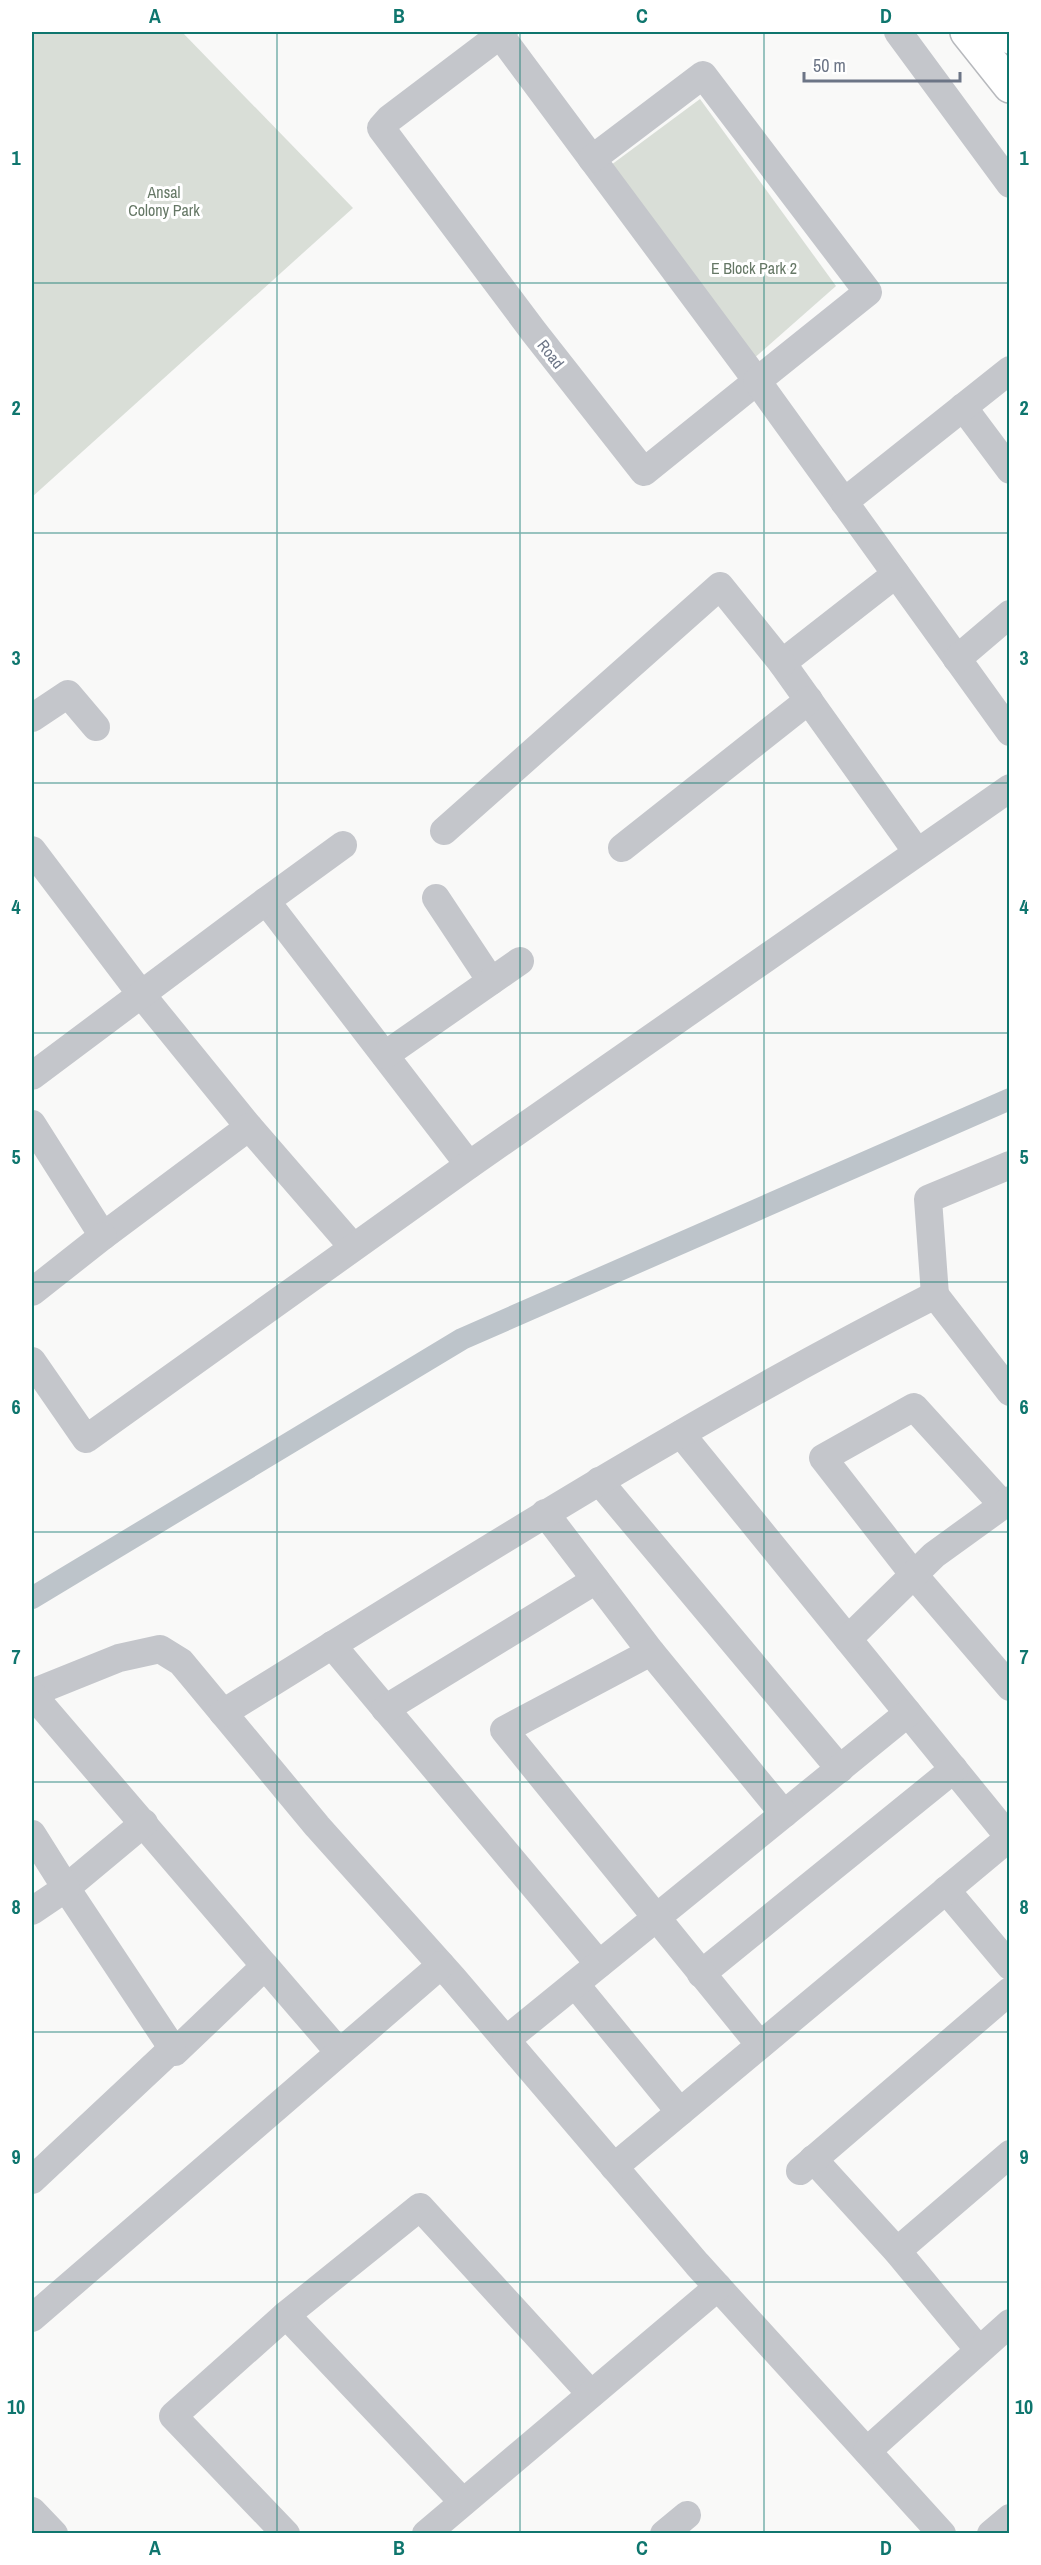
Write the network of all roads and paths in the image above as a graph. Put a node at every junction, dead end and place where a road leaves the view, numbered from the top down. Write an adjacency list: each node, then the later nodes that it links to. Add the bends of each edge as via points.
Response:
1 (898, 32): 8 (street)
2 (966, 32): 6 (highway)
3 (1005, 32): 5 (highway)
4 (502, 33): 7 (street); 10 (street, Road, via 381,128 644,472)
5 (1010, 37)
6 (1010, 86)
7 (592, 159): 10 (street); 10 (street, Road, via 704,75 868,292)
8 (1010, 184)
9 (1010, 370): 11 (street)
10 (757, 381): 13 (street)
11 (963, 407): 12 (street); 13 (street)
12 (1010, 471)
13 (844, 502): 14 (street)
14 (896, 573): 16 (street); 17 (street)
15 (1010, 614): 16 (street)
16 (957, 659): 21 (street)
17 (782, 663): 18 (street); 23 (street, via 720,586)
18 (808, 700): 25 (street); 27 (street)
19 (32, 718): 20 (street, via 68,694)
20 (96, 727)
21 (1010, 732)
22 (1010, 788): 27 (street)
23 (444, 831)
24 (343, 845): 29 (street)
25 (622, 848)
26 (32, 850): 32 (street)
27 (917, 852): 37 (street)
28 (436, 898): 31 (street)
29 (266, 901): 32 (street); 33 (street)
30 (520, 961): 31 (street)
31 (490, 981): 33 (street)
32 (141, 994): 34 (street); 36 (street)
33 (385, 1055): 37 (street)
34 (32, 1076)
35 (32, 1124): 39 (street)
36 (249, 1127): 39 (street); 40 (street)
37 (469, 1165): 40 (street)
38 (1010, 1166): 42 (street, via 928,1199)
39 (103, 1236): 41 (street)
40 (353, 1247): 43 (street, via 86,1439)
41 (32, 1292)
42 (934, 1295): 44 (street); 45 (street, via 840,1343)
43 (32, 1361)
44 (1010, 1392)
45 (681, 1434): 46 (street); 51 (street)
46 (599, 1481): 48 (street); 59 (street)
47 (1006, 1503): 49 (street, via 934,1555); 49 (street, via 914,1407 823,1458)
48 (545, 1513): 50 (street); 52 (street)
49 (914, 1575): 51 (street); 54 (street)
50 (596, 1580): 53 (street); 56 (street)
51 (848, 1639): 58 (street)
52 (332, 1646): 56 (street); 57 (street)
53 (651, 1652): 61 (street); 68 (street, via 504,1730)
54 (1010, 1686)
55 (32, 1693): 57 (street, via 119,1658 160,1649 181,1662); 62 (street)
56 (385, 1709): 69 (street)
57 (223, 1713): 70 (street)
58 (908, 1713): 59 (street); 60 (street)
59 (840, 1769): 61 (street)
60 (954, 1769): 64 (street); 73 (street)
61 (784, 1814): 68 (street)
62 (144, 1823): 65 (street); 71 (street)
63 (32, 1834): 65 (street)
64 (1009, 1837): 66 (street)
65 (66, 1888): 67 (street); 78 (street)
66 (946, 1890): 72 (street); 77 (street)
67 (32, 1911)
68 (655, 1918): 69 (street); 73 (street)
69 (599, 1964): 74 (street)
70 (441, 1965): 76 (street); 79 (street)
71 (266, 1966): 78 (street, via 175,2052); 79 (street)
72 (1010, 1966)
73 (701, 1974): 77 (street)
74 (575, 1984): 76 (street); 80 (street)
75 (1010, 1991): 84 (street, via 807,2165)
76 (506, 2040): 83 (street)
77 (759, 2045): 80 (street)
78 (172, 2049): 82 (street)
79 (339, 2052): 87 (street)
80 (680, 2112): 83 (street)
81 (1009, 2154): 84 (street)
82 (36, 2165)
83 (614, 2167): 85 (street)
84 (897, 2251): 89 (street)
85 (718, 2287): 90 (street); 91 (street)
86 (286, 2315): 90 (street, via 420,2207); 92 (street); 97 (street, via 173,2416)
87 (32, 2318)
88 (1010, 2323): 89 (street)
89 (979, 2350): 91 (street)
90 (591, 2394): 92 (street)
91 (867, 2451): 100 (street)
92 (463, 2502): 98 (street)
93 (32, 2511): 96 (street)
94 (687, 2515): 99 (street)
95 (1010, 2518): 101 (street)
96 (54, 2534)
97 (286, 2534)
98 (426, 2534)
99 (664, 2534)
100 (942, 2534)
101 (991, 2534)

